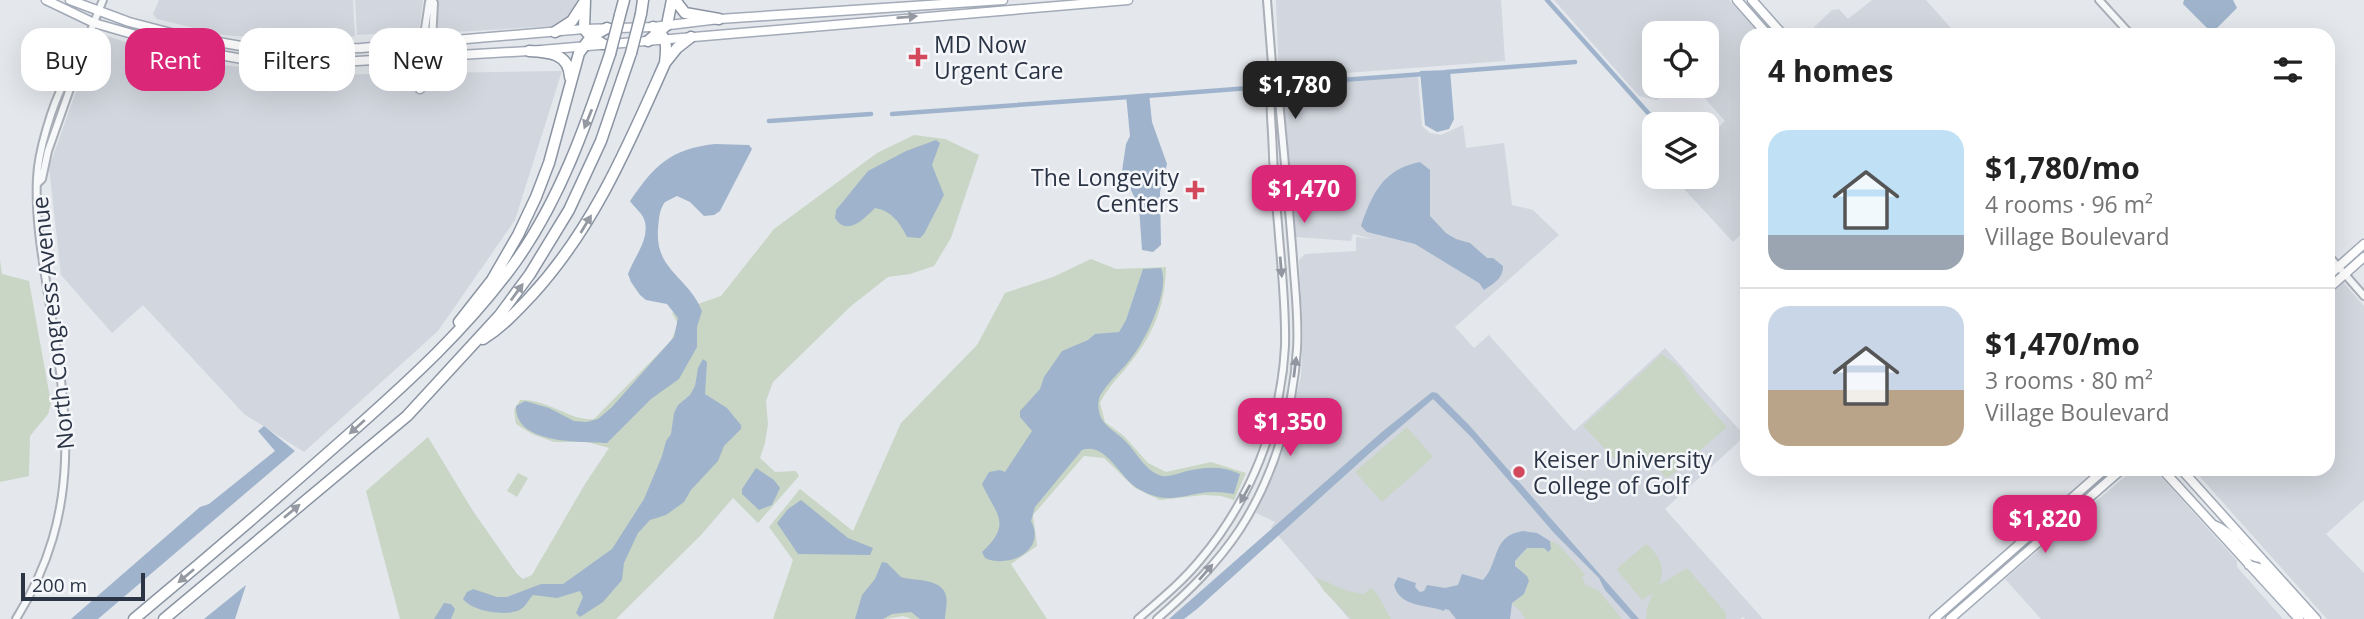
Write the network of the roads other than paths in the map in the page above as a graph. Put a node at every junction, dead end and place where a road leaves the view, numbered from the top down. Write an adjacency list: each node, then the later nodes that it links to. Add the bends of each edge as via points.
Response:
1 (46, 0): 19 (main road)
2 (70, 0): 15 (main road)
3 (103, 0): 15 (street, North Congress Avenue)
4 (432, 0): 23 (street)
5 (585, 0): 30 (highway, via 572,21); 32 (highway)
6 (624, 0): 59 (highway, one-way to 59, bridge, via 591,111 568,166 517,259 472,317)
7 (643, 0): 58 (highway, one-way to 7, bridge, via 530,274 569,211 601,141 631,53)
8 (673, 0): 18 (highway, via 685,13); 28 (highway)
9 (1003, 0): 16 (main road)
10 (1128, 0): 20 (main road, one-way to 10)
11 (1267, 0): 44 (street)
12 (1737, 0): 25 (main road)
13 (1752, 0): 26 (main road)
14 (2099, 0): 27 (street)
15 (98, 11): 19 (street, North Congress Avenue); 22 (main road)
16 (821, 13): 17 (main road); 20 (main road)
17 (796, 15): 18 (main road); 31 (main road, via 792,22)
18 (719, 19): 28 (main road)
19 (94, 23): 21 (street, North Congress Avenue); 29 (main road)
20 (800, 27): 31 (main road)
21 (92, 28)
22 (150, 28)
23 (430, 28)
24 (607, 28): 28 (main road); 32 (highway)
25 (1762, 28)
26 (1777, 28)
27 (2125, 28)
28 (662, 31): 33 (main road); 35 (highway); 43 (highway)
29 (125, 32)
30 (555, 32): 32 (main road); 34 (main road)
31 (743, 32): 33 (main road)
32 (588, 33): 37 (highway); 39 (highway)
33 (691, 37): 43 (highway)
34 (467, 39)
35 (648, 41): 37 (main road)
36 (225, 44): 38 (main road, via 293,50)
37 (603, 44): 39 (main road)
38 (369, 45)
39 (583, 45): 40 (main road); 45 (highway)
40 (529, 51): 42 (main road); 45 (highway, via 550,52 563,59 570,68)
41 (225, 56): 42 (main road, via 306,64)
42 (368, 62)
43 (665, 64): 58 (highway, one-way to 43, via 508,321 572,247 606,190)
44 (1273, 77): 72 (street, one-way to 72, via 1273,170 1285,322 1275,411 1250,485 1219,536 1185,577); 73 (street, one-way to 44, via 1209,569 1241,528 1270,472 1284,432 1297,350 1297,312 1279,100)
45 (570, 88): 59 (highway, via 549,163 517,235 492,279)
46 (61, 91): 48 (street, North Congress Avenue)
47 (69, 91): 49 (street, North Congress Avenue)
48 (53, 113): 49 (street); 50 (street, North Congress Avenue, via 43,140)
49 (57, 126): 50 (street, North Congress Avenue)
50 (37, 184): 69 (street, North Congress Avenue, via 37,222 64,401 67,463 52,545)
51 (2364, 244): 54 (main road)
52 (2364, 257): 55 (main road)
53 (2335, 264): 54 (street)
54 (2337, 267): 55 (street)
55 (2345, 274): 56 (main road); 57 (street)
56 (2335, 283)
57 (2364, 296)
58 (474, 344): 71 (highway, one-way to 58, via 407,416)
59 (408, 381): 70 (highway, one-way to 70)
60 (2097, 476): 65 (main road)
61 (2114, 476): 68 (main road)
62 (2168, 476): 64 (main road)
63 (2187, 476): 66 (main road)
64 (2212, 524): 66 (main road, via 2226,531 2248,555); 67 (main road)
65 (2012, 551): 68 (main road); 74 (main road)
66 (2261, 558): 78 (main road)
67 (2249, 565): 76 (main road); 77 (main road, via 2263,569)
68 (2011, 566): 75 (main road)
69 (16, 619)
70 (134, 619)
71 (164, 619)
72 (1138, 619)
73 (1157, 619)
74 (1934, 619)
75 (1950, 619)
76 (2299, 619)
77 (2310, 619)
78 (2316, 619)

